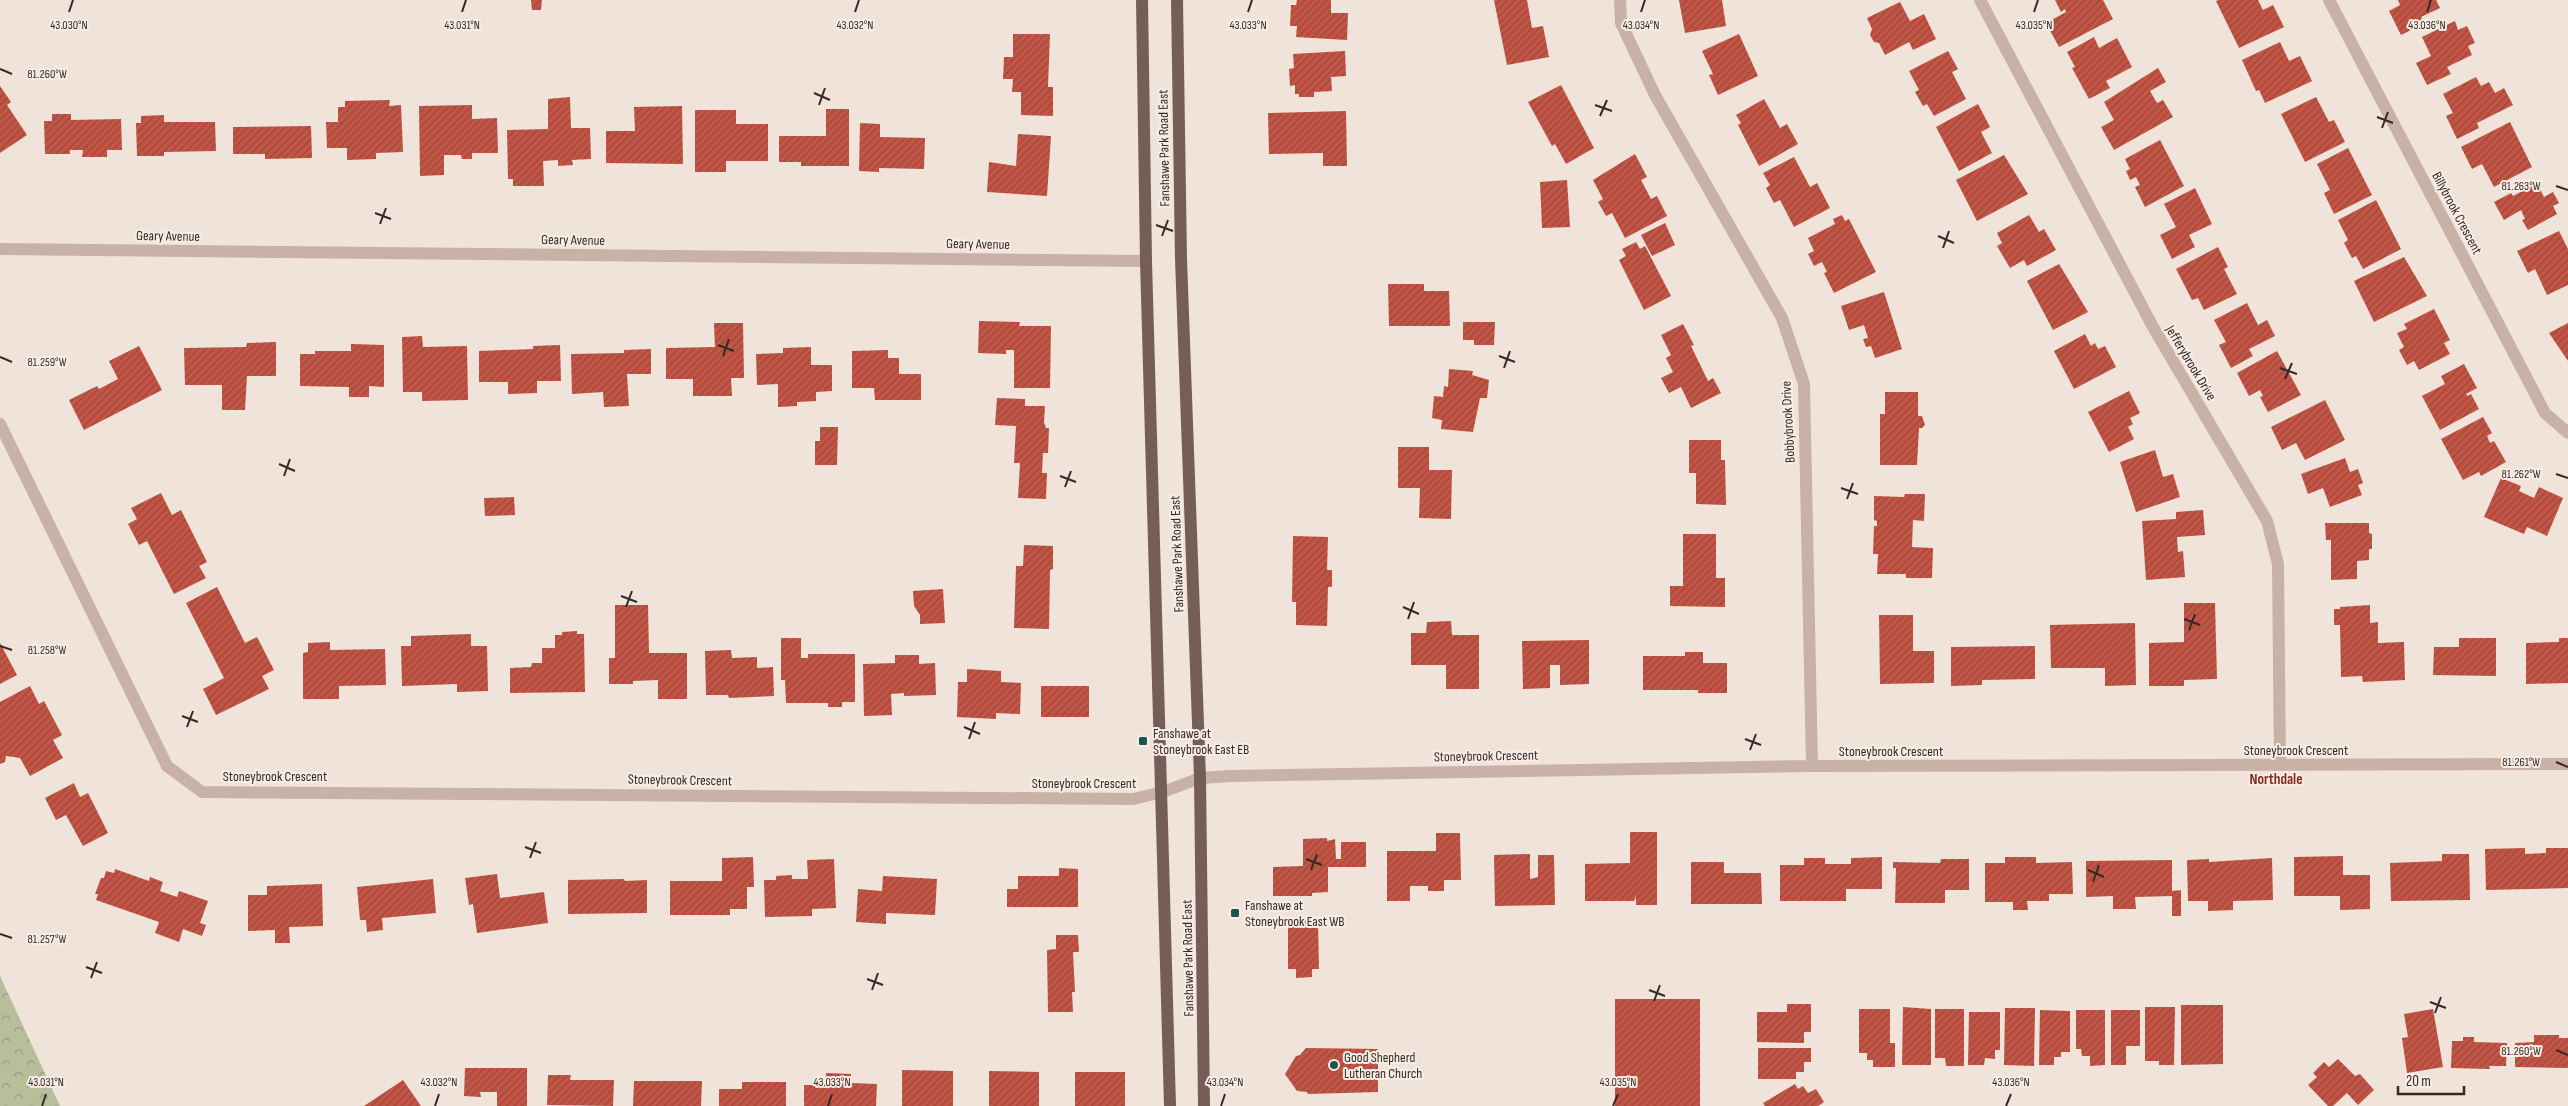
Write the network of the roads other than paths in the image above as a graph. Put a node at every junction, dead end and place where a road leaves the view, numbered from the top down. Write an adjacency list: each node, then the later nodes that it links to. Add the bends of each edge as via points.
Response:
1 (1142, 0): 7 (main road, Fanshawe Park Road East)
2 (1177, 0): 13 (main road, Fanshawe Park Road East, via 1181,259)
3 (1620, 0): 12 (street, Bobbybrook Drive, via 1620,23 1655,95 1782,318 1804,384)
4 (1980, 0): 11 (street, Jefferybrook Drive, via 2153,327 2267,521 2278,564)
5 (2329, 0): 9 (street, Billybrook Crescent, via 2545,413)
6 (0, 249): 7 (street, Geary Avenue)
7 (1146, 261): 14 (main road, Fanshawe Park Road East)
8 (0, 424): 14 (street, Stoneybrook Crescent, via 167,766 202,792 1133,799)
9 (2568, 433)
10 (2568, 764): 11 (street, Stoneybrook Crescent)
11 (2280, 765): 12 (street, Stoneybrook Crescent)
12 (1812, 766): 13 (street, Stoneybrook Crescent)
13 (1200, 778): 14 (street, Stoneybrook Crescent); 16 (main road, Fanshawe Park Road East)
14 (1163, 792): 15 (main road, Fanshawe Park Road East)
15 (1170, 1106)
16 (1204, 1106)

